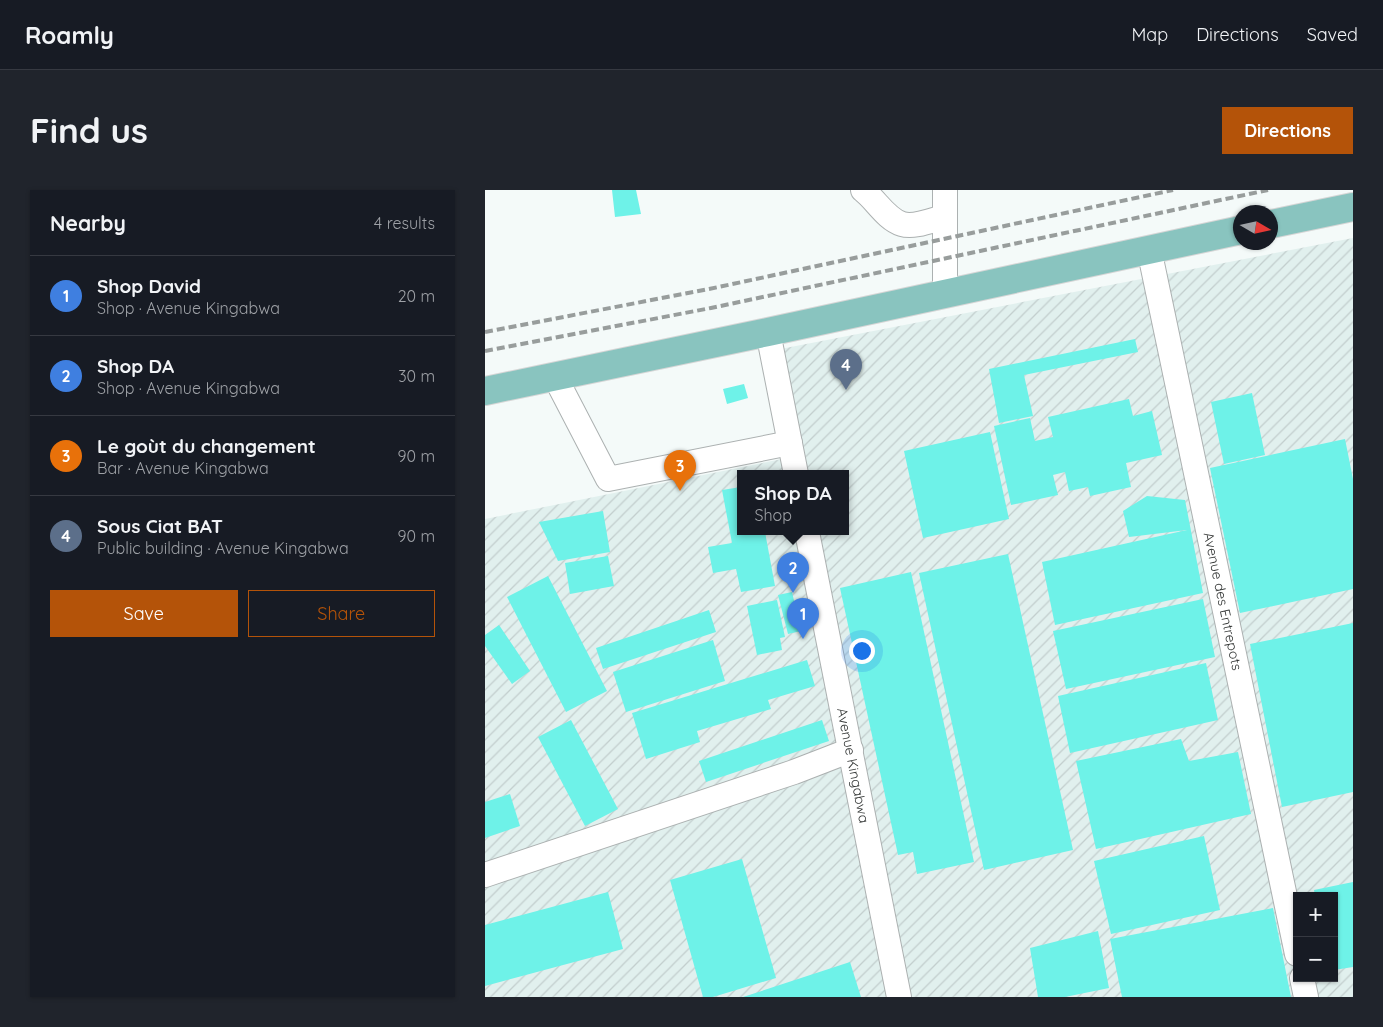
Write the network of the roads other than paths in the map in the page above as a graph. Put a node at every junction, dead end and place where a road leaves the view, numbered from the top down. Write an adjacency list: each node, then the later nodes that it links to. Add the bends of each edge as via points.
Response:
1 (863, 190): 4 (street, via 902,224)
2 (945, 190): 4 (street)
3 (1353, 207): 5 (main road)
4 (944, 217): 8 (street)
5 (1278, 223)
6 (1233, 232): 7 (main road)
7 (1149, 248): 8 (main road); 17 (street, Avenue des Entrepots)
8 (945, 293): 9 (main road)
9 (768, 332): 10 (main road); 12 (street)
10 (555, 377): 11 (main road); 12 (street, via 608,479)
11 (485, 391)
12 (790, 443): 13 (street)
13 (795, 470)
14 (808, 535): 15 (street, Avenue Kingabwa)
15 (851, 750): 16 (street); 19 (street, Avenue Kingabwa)
16 (485, 875)
17 (1293, 937)
18 (1303, 982): 20 (street)
19 (899, 997)
20 (1306, 997)

